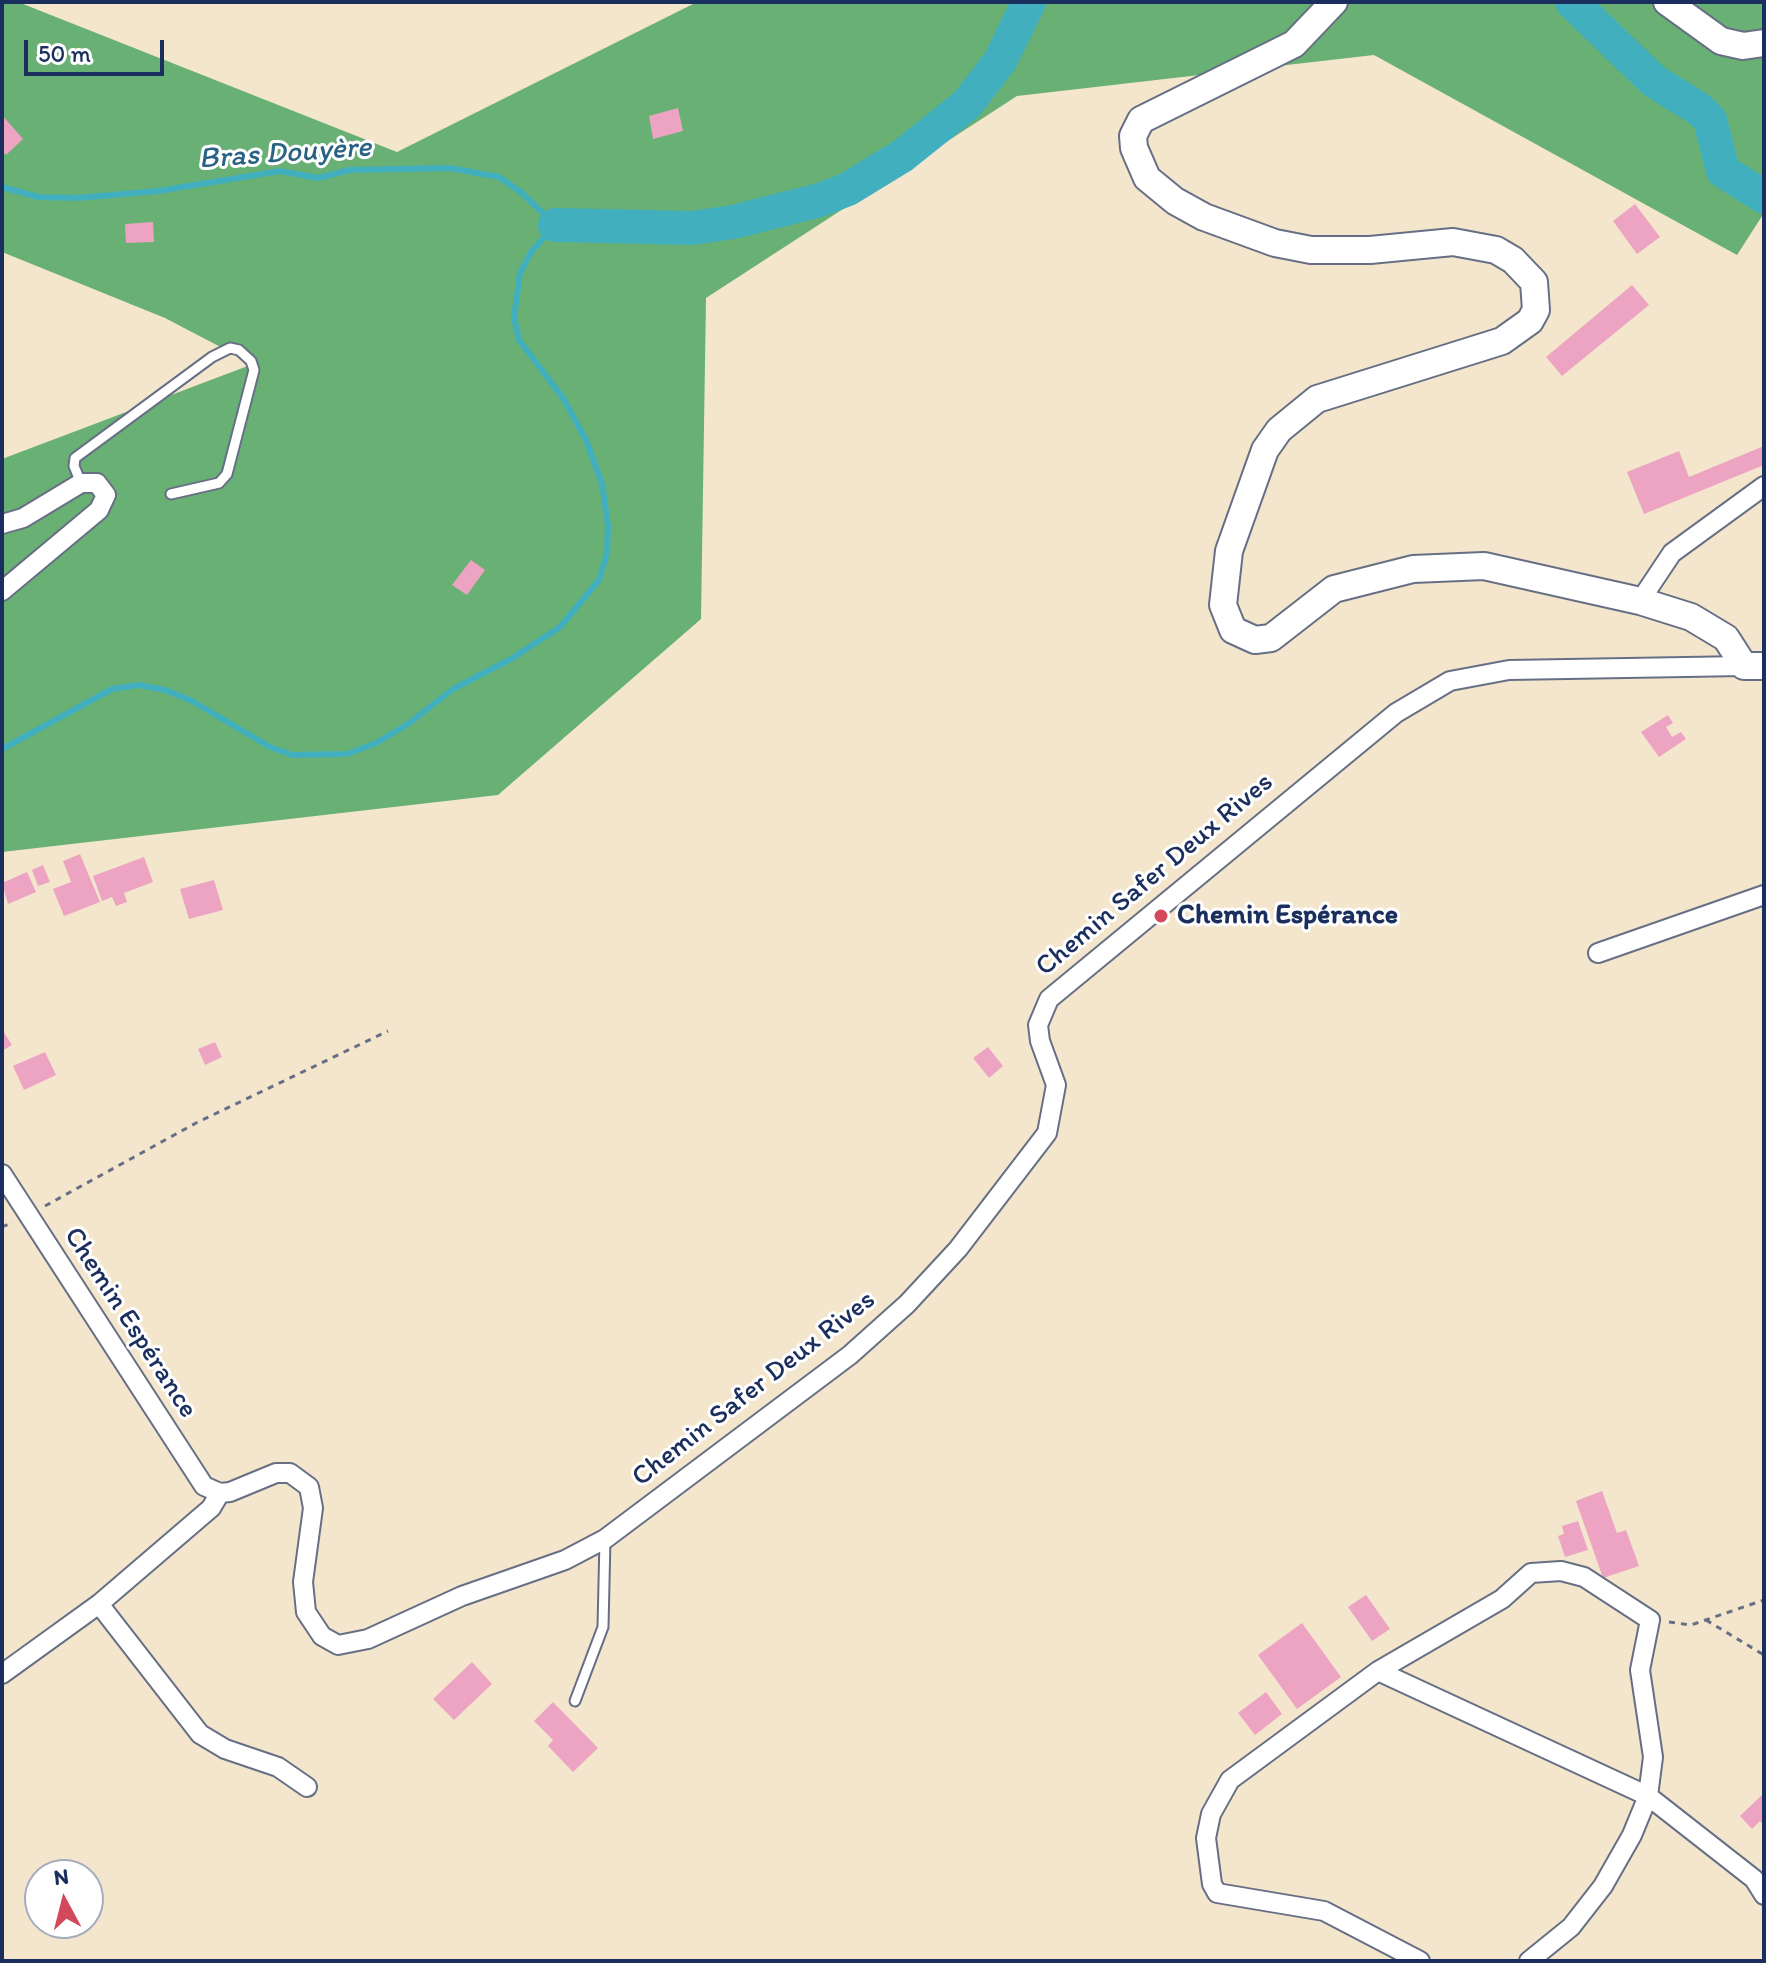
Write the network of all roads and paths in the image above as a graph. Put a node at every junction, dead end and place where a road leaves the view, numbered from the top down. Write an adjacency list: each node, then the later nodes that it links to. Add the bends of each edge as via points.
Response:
1 (1334, 2): 9 (street, via 1294,44 1141,120 1133,136 1142,171 1175,201 1204,217 1275,243 1311,250 1370,250 1453,242 1496,250 1534,282 1536,310 1530,321 1502,341 1344,388 1296,413 1265,450 1229,551 1223,605 1227,620 1242,637 1271,638 1334,589 1447,566 1484,566)
2 (1667, 2): 3 (street, via 1721,41)
3 (1764, 43)
4 (81, 483): 6 (lane, via 75,458 212,357 230,348 239,350 254,370 227,474 219,483); 7 (street, via 23,518); 8 (street, via 102,486 105,502)
5 (1764, 486): 9 (street, via 1672,553)
6 (171, 494)
7 (2, 524)
8 (2, 591)
9 (1640, 601): 10 (street, via 1709,626)
10 (1754, 666): 17 (street, Chemin Safer Deux Rives, via 1509,670 1450,681 1396,713 1049,999 1038,1025 1056,1085 1047,1133 958,1249 907,1304 850,1355)
11 (1764, 895): 12 (street)
12 (1598, 953)
13 (388, 1031): 15 (path, via 196,1123)
14 (2, 1174): 15 (street, Chemin Espérance)
15 (27, 1215): 16 (street, Chemin Espérance, via 201,1481)
16 (220, 1493): 17 (street, Chemin Safer Deux Rives, via 276,1473 290,1473 309,1487 313,1508 303,1598 311,1624 338,1645 368,1639); 19 (street, via 211,1508)
17 (605, 1539): 25 (lane, via 603,1627)
18 (1764, 1600): 21 (path)
19 (99, 1604): 24 (street); 26 (street, via 200,1734 225,1749 278,1767)
20 (1650, 1620): 21 (path, via 1691,1625); 23 (street, via 1584,1577 1543,1570); 27 (street, via 1640,1670 1653,1757)
21 (1706, 1620): 22 (path)
22 (1764, 1655)
23 (1378, 1671): 27 (street); 29 (street, via 1230,1780 1211,1814 1206,1838 1210,1869 1217,1893 1324,1911)
24 (2, 1674)
25 (575, 1701)
26 (307, 1787)
27 (1648, 1796): 28 (street, via 1754,1879); 30 (street, via 1603,1886 1571,1927)
28 (1764, 1895)
29 (1420, 1961)
30 (1529, 1961)

